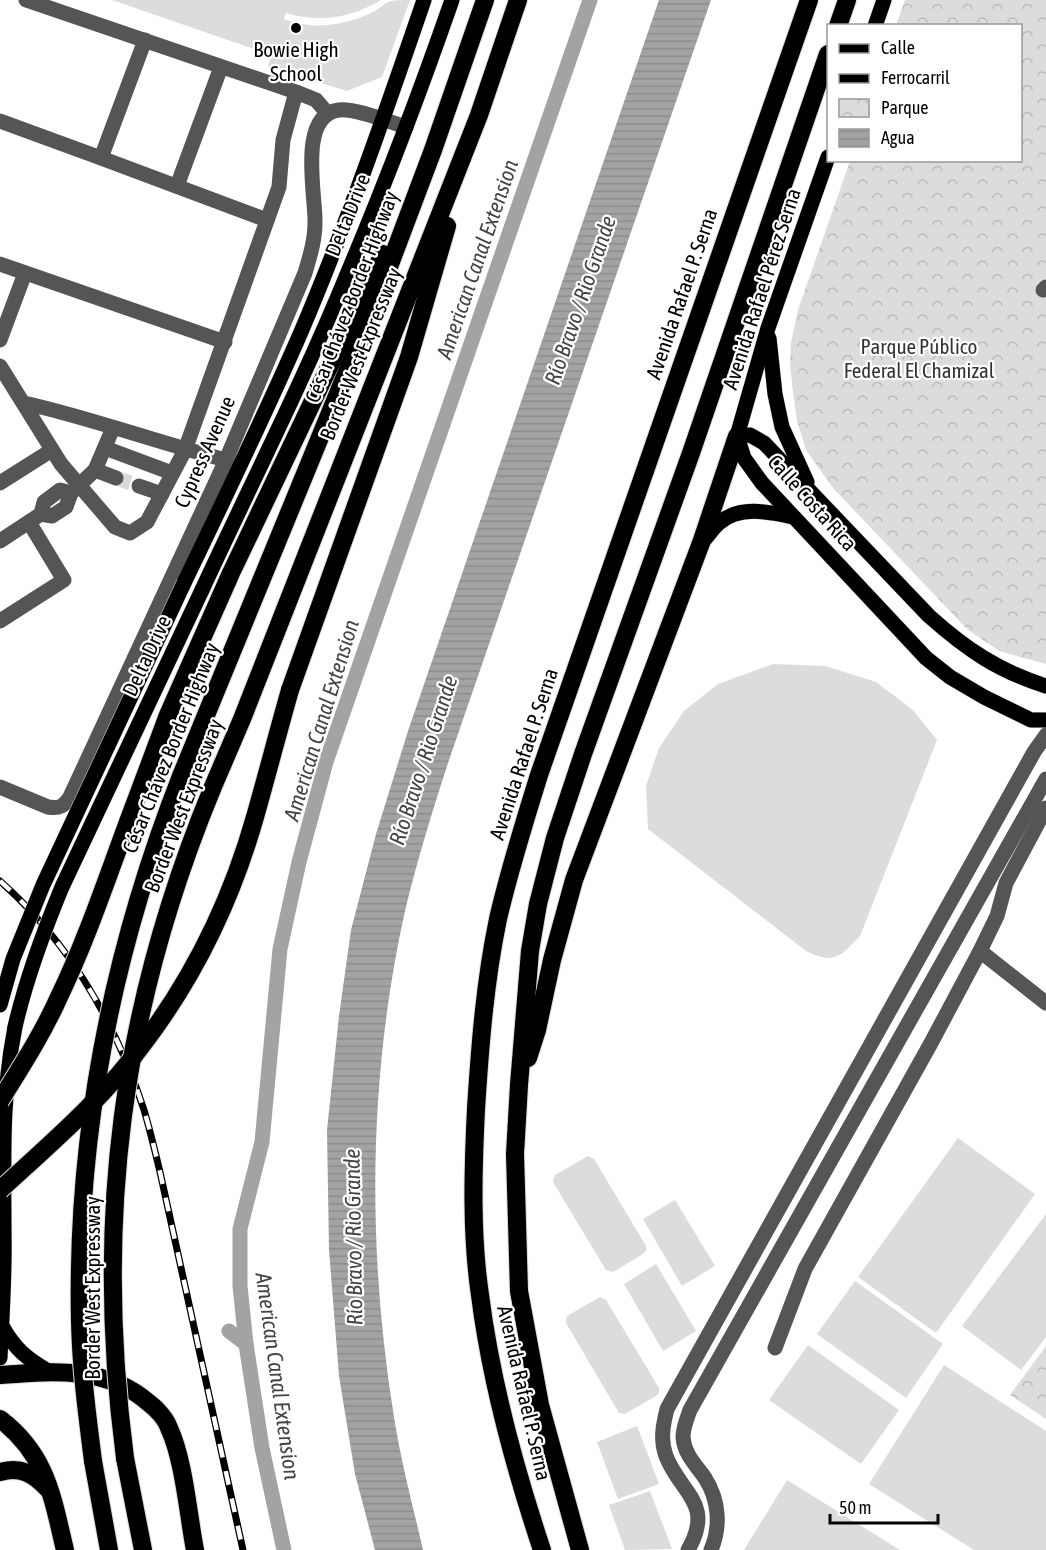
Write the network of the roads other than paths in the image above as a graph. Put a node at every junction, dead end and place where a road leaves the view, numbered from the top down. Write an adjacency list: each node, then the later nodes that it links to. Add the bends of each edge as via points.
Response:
1 (26, 0): 11 (street)
2 (424, 0): 17 (main road, Delta Drive)
3 (452, 0): 19 (main road, Delta Drive)
4 (485, 0): 20 (highway, César Chávez Border Highway)
5 (518, 0): 16 (highway)
6 (809, 0): 80 (highway, Avenida Rafael P. Serna, via 542,764 496,931 484,1018 474,1151 479,1292 507,1436)
7 (847, 0): 9 (highway)
8 (884, 0): 10 (main road)
9 (839, 24)
10 (876, 24)
11 (145, 40): 13 (street); 21 (street)
12 (827, 57): 63 (highway, Avenida Rafael P. Serna, via 555,838 530,951)
13 (221, 67): 14 (street); 23 (street)
14 (296, 92): 15 (street, via 316,100); 24 (street, via 283,140 279,187)
15 (328, 114): 17 (street, via 340,110); 37 (street, Cypress Avenue, via 313,142 315,222 305,273)
16 (479, 115): 67 (highway, bridge, via 409,357 290,690 255,818 217,921 169,1008 142,1046 70,1126); 78 (highway, Border West Expressway, bridge, via 189,845 135,1035 120,1125 111,1252 116,1382 125,1458)
17 (382, 120): 19 (street); 62 (main road, Delta Drive, bridge, via 302,331 43,885)
18 (0, 121): 21 (street)
19 (406, 127): 68 (main road, Delta Drive, bridge, via 314,352 62,887 36,953 15,1027 7,1078)
20 (433, 150): 65 (highway, bridge, via 231,573 168,715 59,998); 77 (highway, César Chávez Border Highway, bridge, via 378,296 181,776 143,882 122,960 90,1114 82,1225 80,1322 84,1384)
21 (100, 158): 23 (street)
22 (827, 160): 27 (main road, Avenida Rafael Pérez Serna)
23 (177, 186): 24 (street)
24 (267, 220): 29 (street)
25 (0, 264): 26 (street)
26 (25, 273): 28 (street); 29 (street)
27 (768, 328): 33 (main road, Avenida Rafael Pérez Serna); 45 (main road, via 782,427)
28 (0, 339)
29 (225, 342): 36 (street)
30 (0, 366): 31 (street)
31 (24, 403): 32 (street); 35 (street)
32 (113, 428): 34 (street); 36 (street)
33 (737, 436): 45 (main road, Calle Costa Rica, via 750,435 764,443); 46 (main road, Calle Costa Rica, via 744,458); 49 (highway)
34 (105, 448): 38 (street); 39 (street)
35 (52, 450): 41 (street); 43 (street)
36 (185, 450): 37 (street); 39 (street)
37 (226, 460): 56 (street, Cypress Avenue, via 70,797 64,805 48,807)
38 (95, 470): 40 (street); 43 (street)
39 (172, 473): 44 (street)
40 (116, 477)
41 (0, 483)
42 (139, 486): 44 (street)
43 (75, 490): 44 (street, via 115,527 129,533 147,522); 47 (street, via 60,490 44,502)
44 (162, 494)
45 (815, 498): 51 (main road, Calle Costa Rica, via 958,642 1018,677)
46 (793, 517): 49 (main road, via 762,511 738,514 720,522); 52 (main road, Calle Costa Rica, via 926,658 984,697)
47 (35, 518): 48 (street); 50 (street, via 64,580)
48 (0, 541)
49 (701, 543): 63 (highway, via 574,880 537,1030)
50 (0, 621)
51 (1046, 686)
52 (1038, 720): 53 (main road, Calle Costa Rica)
53 (1046, 733): 54 (street)
54 (1026, 766): 55 (street); 57 (street)
55 (1046, 778): 59 (street)
56 (0, 787)
57 (1007, 799): 59 (street); 64 (street)
58 (1046, 808): 60 (street, via 1006,882 997,916)
59 (1028, 811): 66 (street)
60 (980, 951): 61 (street); 69 (street, via 805,1269)
61 (1046, 1003)
62 (0, 1005)
63 (519, 1085): 81 (highway, Avenida Rafael P. Serna, via 515,1154 519,1291 540,1405)
64 (848, 1086): 66 (street, via 856,1088); 82 (street, via 667,1409 662,1426 665,1455 697,1513 695,1538)
65 (0, 1101)
66 (861, 1105): 83 (street, via 688,1416 683,1436 685,1448 706,1480 716,1505 717,1533)
67 (0, 1190)
68 (1, 1326): 70 (main road, Delta Drive); 71 (main road, via 25,1357)
69 (775, 1348)
70 (0, 1358)
71 (48, 1371): 72 (highway); 79 (highway, via 93,1374 114,1380 154,1407 169,1426 177,1450)
72 (0, 1376)
73 (0, 1419): 75 (highway, via 33,1453)
74 (0, 1472): 75 (highway, via 28,1472)
75 (50, 1491): 76 (highway)
76 (65, 1550)
77 (109, 1550)
78 (143, 1550)
79 (195, 1550)
80 (542, 1550)
81 (580, 1550)
82 (688, 1550)
83 (711, 1550)

